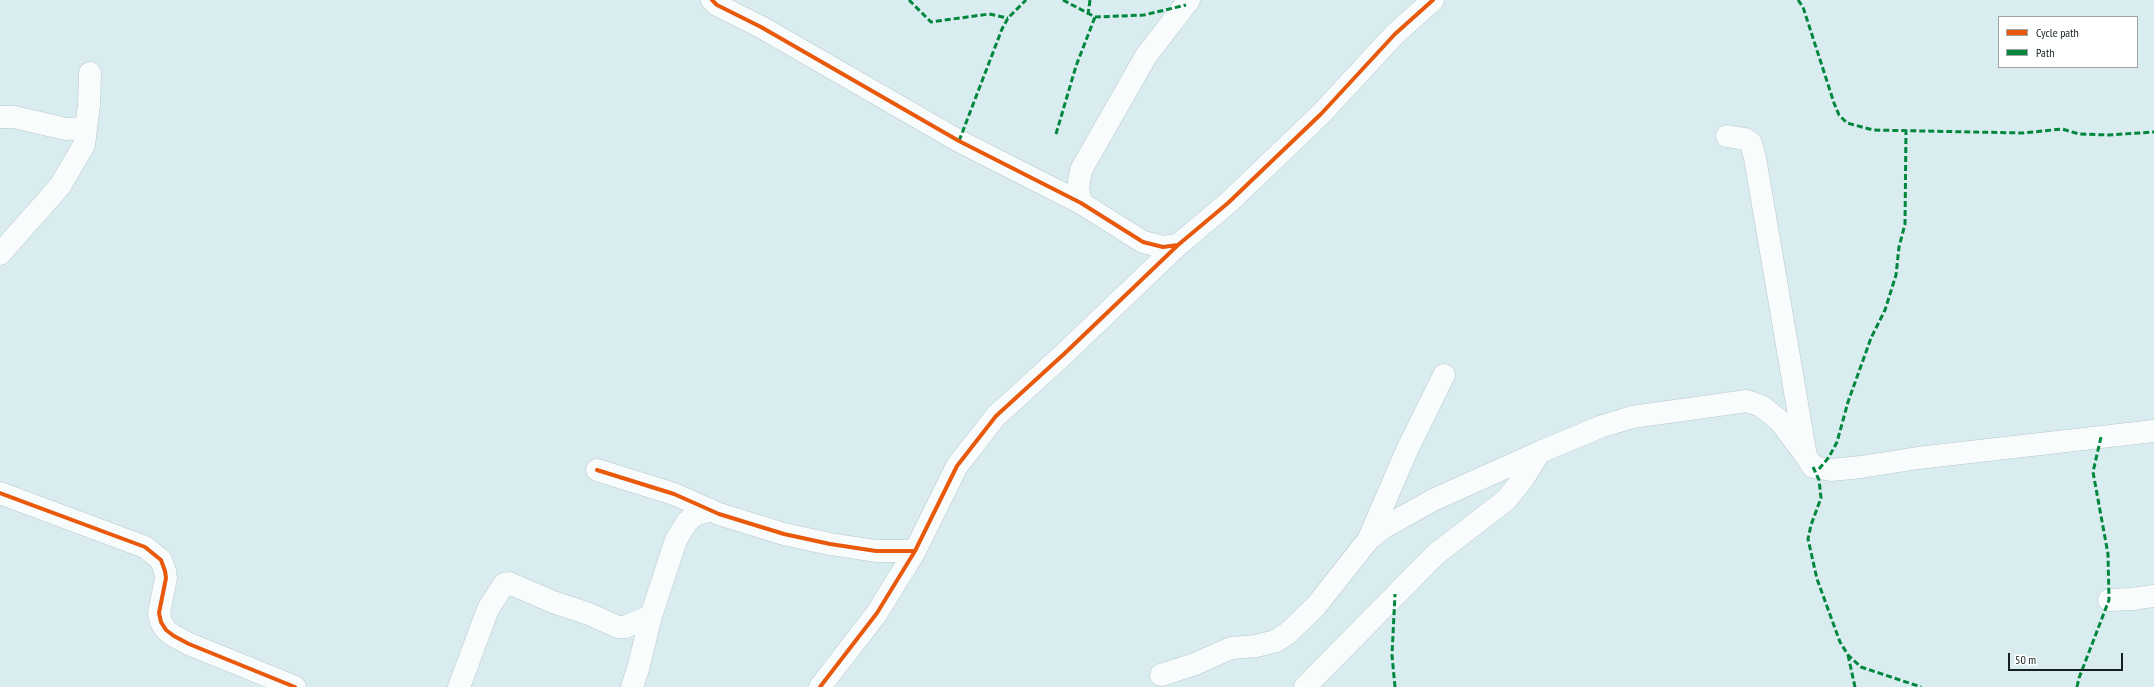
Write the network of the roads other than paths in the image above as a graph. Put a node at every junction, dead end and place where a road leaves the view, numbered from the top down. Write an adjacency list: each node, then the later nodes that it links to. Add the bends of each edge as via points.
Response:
1 (712, 0): 8 (street, via 959,141)
2 (1189, 0): 8 (street, via 1146,56 1081,170)
3 (1432, 0): 9 (street, via 1395,34 1304,130 1228,203)
4 (90, 73): 6 (street)
5 (0, 116): 6 (street, via 66,129)
6 (86, 128): 10 (street, via 84,145 60,186)
7 (1727, 136): 14 (street, via 1745,139 1751,143 1755,158)
8 (1073, 198): 9 (street, via 1143,242 1163,247)
9 (1178, 245): 19 (street, via 996,416 957,466)
10 (0, 254)
11 (1444, 375): 18 (street, via 1407,450)
12 (2154, 431): 14 (street, via 1831,470 1813,467 1808,463)
13 (1540, 452): 14 (street, via 1600,427 1632,417 1747,401 1761,406 1779,420); 18 (street, via 1433,500); 28 (street, via 1506,500 1436,554)
14 (1806, 456)
15 (597, 470): 17 (street, via 674,494)
16 (0, 493): 24 (street, via 145,547 161,560 165,571 159,613 166,630 189,644)
17 (711, 510): 19 (street, via 784,534 830,544 876,551); 22 (street, via 695,515 687,522 676,540)
18 (1369, 539): 23 (street, via 1316,606 1288,634 1276,641 1256,646 1231,648)
19 (915, 551): 27 (street, via 877,613)
20 (2154, 596): 21 (street, via 2132,600)
21 (2109, 600)
22 (651, 616): 25 (street, via 625,627 618,627 509,583 504,584 488,610); 26 (street)
23 (1161, 675)
24 (295, 687)
25 (459, 687)
26 (632, 687)
27 (820, 687)
28 (1306, 687)

